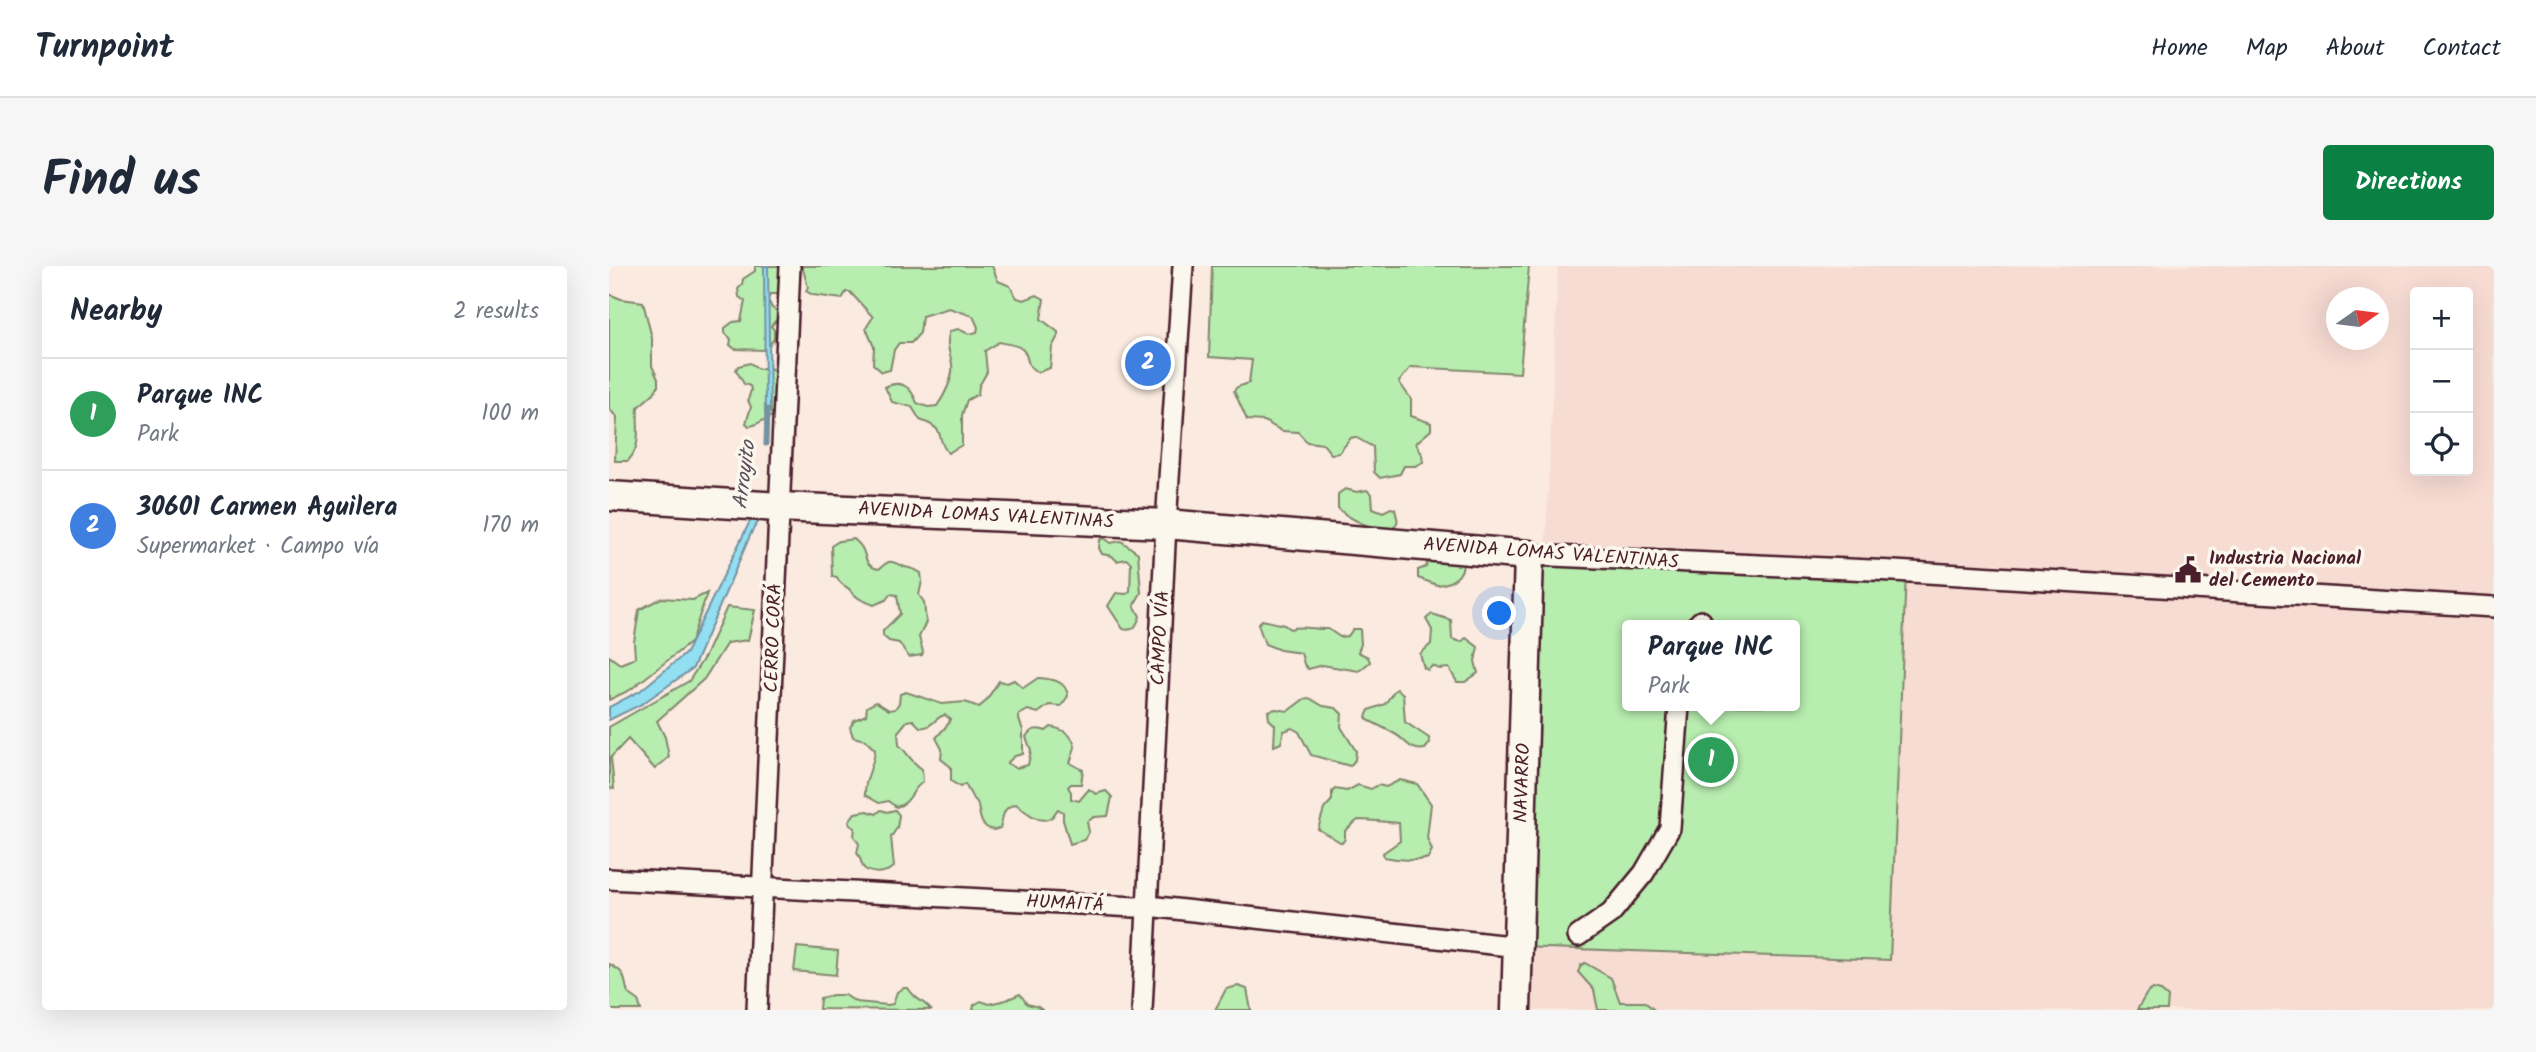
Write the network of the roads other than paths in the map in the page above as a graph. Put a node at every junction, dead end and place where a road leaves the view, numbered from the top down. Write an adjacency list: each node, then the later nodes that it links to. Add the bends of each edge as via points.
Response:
1 (790, 266): 4 (street, CERRO CORÁ)
2 (1183, 266): 5 (street, CAMPO VÍA)
3 (609, 496): 4 (street, AVENIDA LOMAS VALENTINAS)
4 (766, 506): 5 (street, AVENIDA LOMAS VALENTINAS); 10 (street, CERRO CORÁ)
5 (1166, 524): 6 (street, AVENIDA LOMAS VALENTINAS); 11 (street, CAMPO VÍA)
6 (1529, 555): 7 (street, AVENIDA LOMAS VALENTINAS, via 1931,573); 13 (street, NAVARRO)
7 (2494, 607)
8 (1679, 711): 12 (street, via 1671,828 1644,873 1611,913)
9 (609, 878): 10 (street, HUMAITÁ)
10 (763, 889): 11 (street, HUMAITÁ); 14 (street, CERRO CORÁ)
11 (1148, 906): 13 (street, HUMAITÁ); 15 (street, CAMPO VÍA)
12 (1578, 936)
13 (1519, 947): 16 (street, NAVARRO)
14 (758, 1010)
15 (1142, 1010)
16 (1515, 1010)

